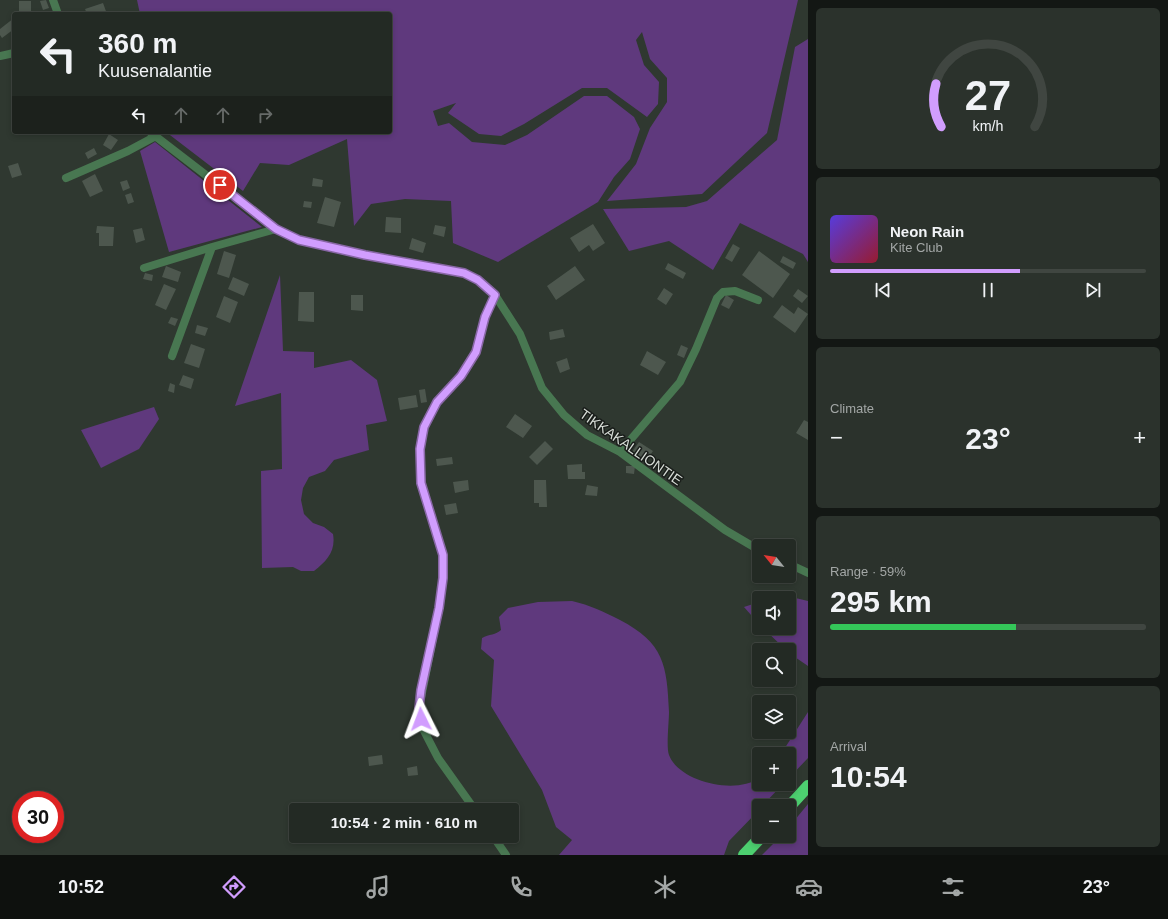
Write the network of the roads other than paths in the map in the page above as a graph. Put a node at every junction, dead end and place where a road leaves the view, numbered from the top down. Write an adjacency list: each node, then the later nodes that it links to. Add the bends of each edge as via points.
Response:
1 (53, 0): 2 (street)
2 (57, 12)
3 (12, 53): 4 (street)
4 (0, 56)
5 (153, 134): 6 (street, via 128,151); 7 (street, TIKKAKALLIONTIE)
6 (66, 178)
7 (276, 229): 8 (street); 10 (street, TIKKAKALLIONTIE, via 299,240 464,273 478,280)
8 (212, 247): 9 (street); 12 (street)
9 (144, 268)
10 (495, 295): 13 (street, TIKKAKALLIONTIE, via 520,334 542,388 564,415 588,435); 19 (street, via 485,317 476,352 461,376 437,402 424,427 420,449 421,483 443,555 443,578 419,708 423,730 438,758)
11 (758, 300): 13 (street, via 735,291 723,292 717,298 680,382)
12 (172, 356)
13 (620, 452): 14 (street, TIKKAKALLIONTIE, via 725,530)
14 (752, 546)
15 (796, 567): 16 (street)
16 (808, 573)
17 (808, 786): 18 (highway)
18 (796, 799)
19 (470, 803)
20 (498, 843): 22 (street)
21 (755, 843): 23 (highway)
22 (506, 855)
23 (744, 855)

